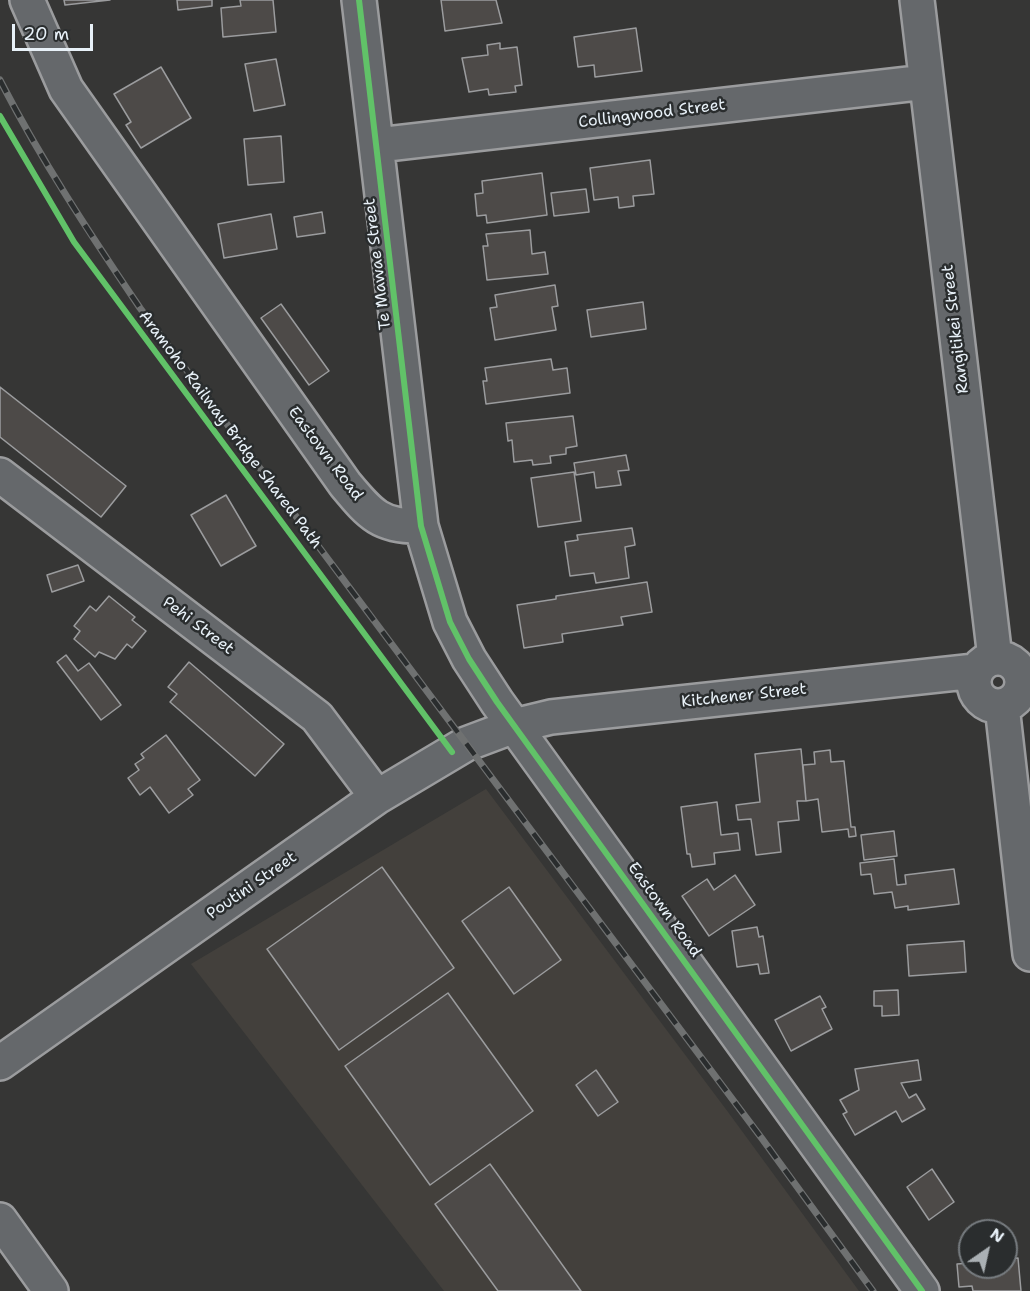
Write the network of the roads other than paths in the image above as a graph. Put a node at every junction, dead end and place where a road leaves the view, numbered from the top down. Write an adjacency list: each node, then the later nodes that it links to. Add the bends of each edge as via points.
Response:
1 (27, 0): 7 (street, Eastown Road, via 66,89 345,484 377,518 390,525)
2 (359, 0): 5 (street, Te Mawae Street)
3 (917, 0): 4 (street, Rangitikei Street)
4 (926, 82): 5 (street, Collingwood Street); 8 (street, Rangitikei Street)
5 (378, 145): 7 (street, Te Mawae Street)
6 (0, 475): 11 (street, Pehi Street, via 317,717)
7 (421, 526): 10 (street, Eastown Road, via 450,622 469,659)
8 (985, 664): 9 (street, via 1011,661 1017,666); 9 (street, via 973,683 986,703); 10 (street, Kitchener Street, via 551,717)
9 (1018, 689): 12 (street)
10 (514, 726): 11 (street, Poutini Street, via 466,744); 16 (street, Eastown Road)
11 (377, 797): 13 (street, Poutini Street)
12 (1030, 954)
13 (0, 1063)
14 (0, 1220): 15 (street)
15 (51, 1291)
16 (922, 1291)

